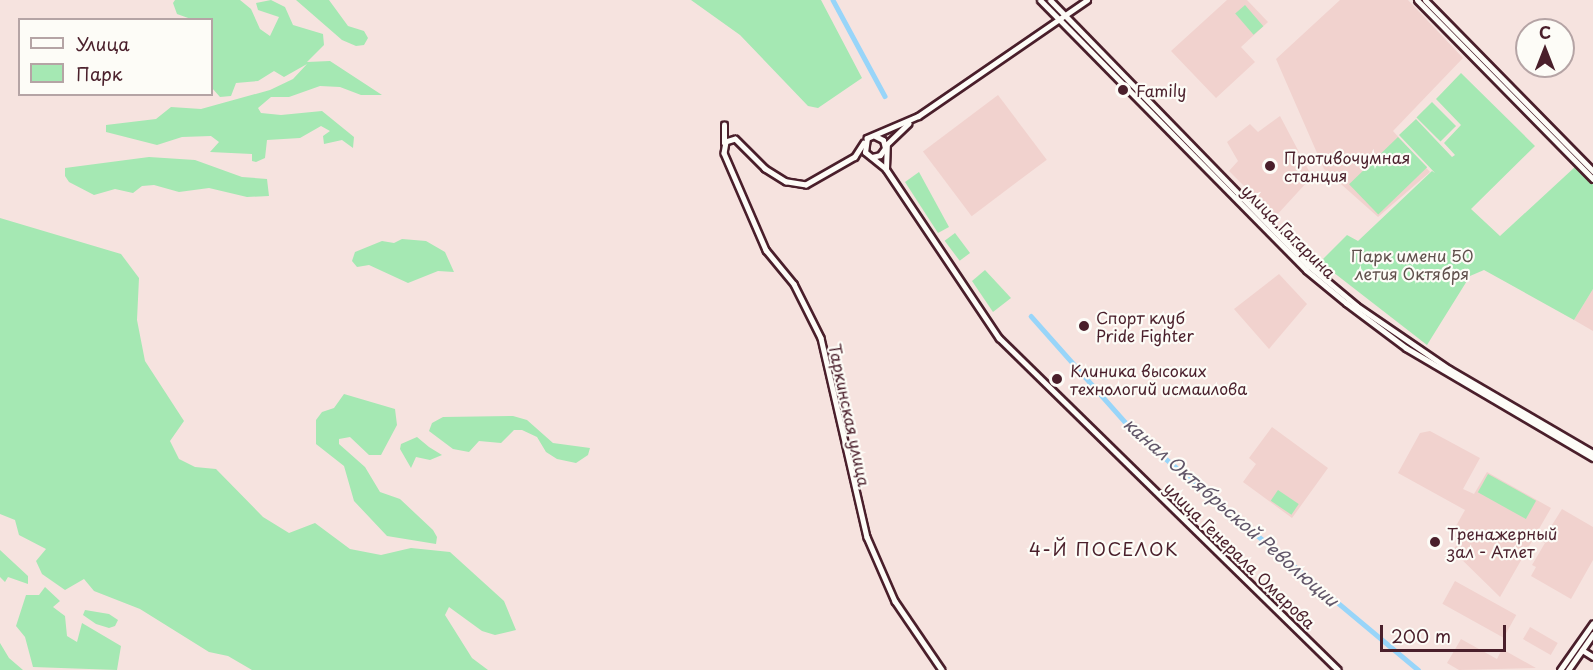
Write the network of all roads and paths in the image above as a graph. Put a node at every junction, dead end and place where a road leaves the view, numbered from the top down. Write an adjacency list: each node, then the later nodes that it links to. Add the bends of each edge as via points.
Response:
1 (1040, 0): 6 (main road)
2 (1050, 0): 6 (main road)
3 (1087, 0): 6 (main road)
4 (1417, 0): 7 (main road)
5 (1425, 0): 7 (main road)
6 (1063, 17): 8 (main road); 18 (main road, улица Гагарина, via 1289,246 1350,301 1408,344); 19 (main road, улица Гагарина, via 1306,270 1406,348)
7 (1474, 51): 16 (main road); 17 (main road)
8 (918, 116): 10 (main road); 13 (main road, via 890,139)
9 (724, 125): 12 (street, Таркинская улица)
10 (875, 136): 11 (main road); 13 (main road, via 883,140)
11 (864, 143): 14 (street); 15 (main road, via 865,152)
12 (724, 146): 14 (street, via 735,139 765,169 806,185); 24 (street, Таркинская улица, via 726,161 766,250 794,284 821,338 867,537 877,562 906,621)
13 (884, 150): 15 (main road); 25 (main road, улица Генерала Омарова, via 886,168 999,338)
14 (855, 157): 15 (street)
15 (872, 157): 25 (main road, улица Генерала Омарова, via 885,168 999,338)
16 (1593, 171)
17 (1593, 179)
18 (1593, 453)
19 (1593, 458)
20 (1593, 623): 26 (main road)
21 (1593, 634): 22 (main road)
22 (1582, 650): 23 (main road); 27 (main road)
23 (1593, 657)
24 (942, 670)
25 (1338, 670)
26 (1560, 670)
27 (1568, 670)

